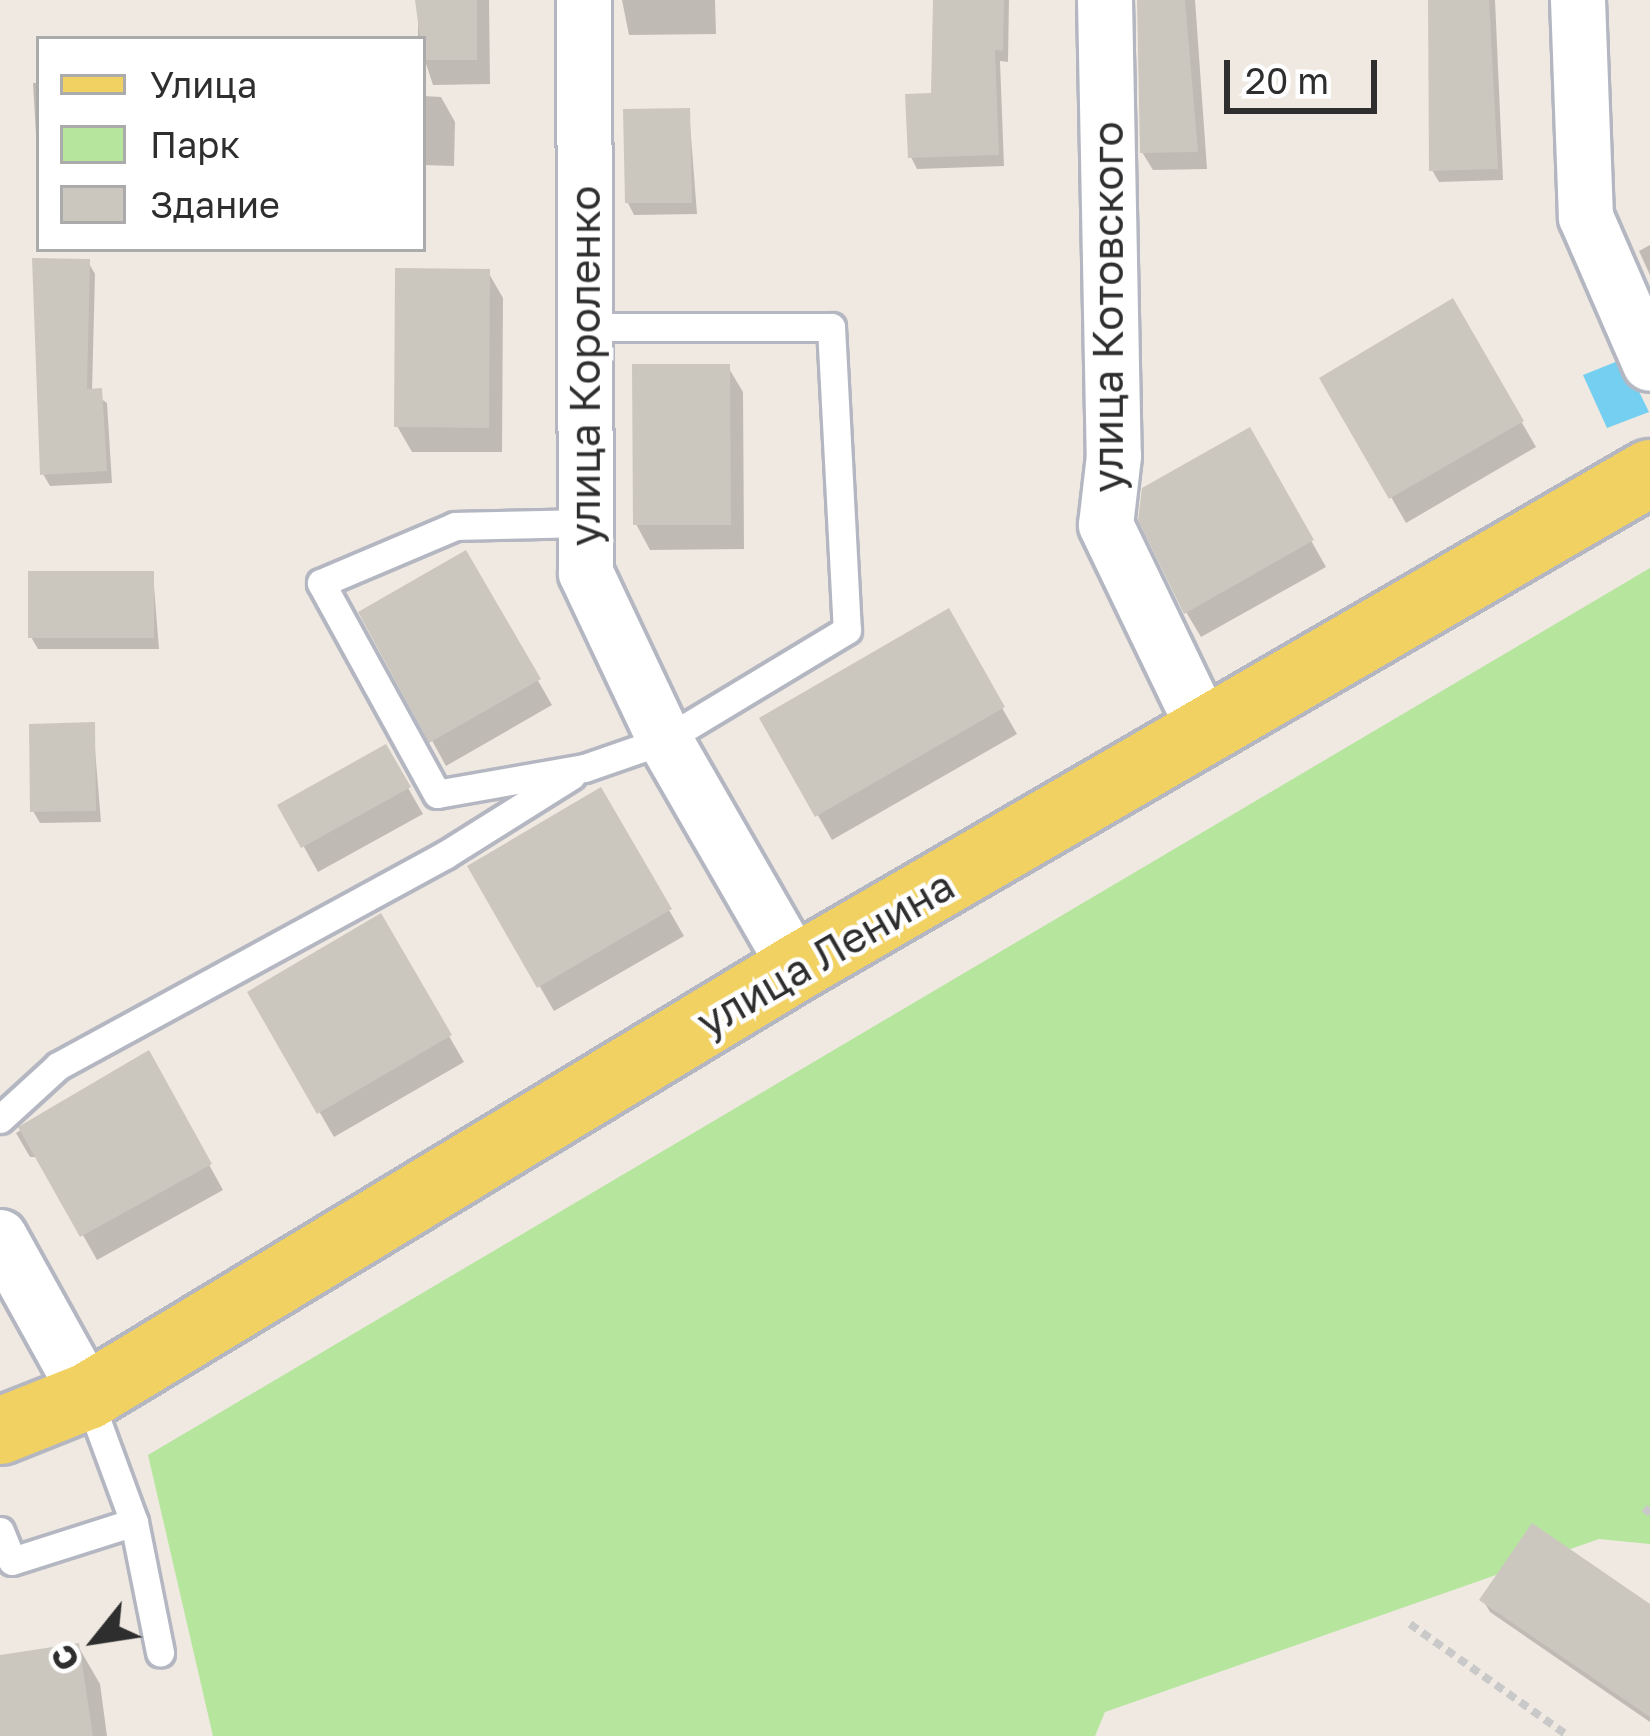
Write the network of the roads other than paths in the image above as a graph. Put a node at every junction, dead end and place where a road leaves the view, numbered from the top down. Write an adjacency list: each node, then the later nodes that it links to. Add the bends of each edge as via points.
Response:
1 (584, 0): 4 (street, улица Короленко)
2 (1105, 0): 8 (street, улица Котовского, via 1114,457 1106,525)
3 (1578, 0): 5 (street, via 1586,217)
4 (580, 327): 7 (street, улица Короленко); 9 (lane, via 831,327 847,630)
5 (1650, 364)
6 (1650, 473): 8 (main road, улица Ленина)
7 (584, 523): 9 (street, улица Короленко, via 586,573); 10 (lane, via 455,526 321,583 436,794)
8 (1207, 735): 11 (main road, улица Ленина)
9 (664, 740): 10 (lane); 11 (street, улица Короленко)
10 (584, 768): 12 (lane, via 445,855 58,1066)
11 (796, 968): 14 (main road, улица Ленина)
12 (0, 1119)
13 (0, 1237): 14 (street)
14 (88, 1396): 15 (main road, улица Ленина); 16 (lane)
15 (0, 1431)
16 (134, 1522): 17 (lane, via 12,1561); 18 (lane)
17 (0, 1531)
18 (160, 1652)

